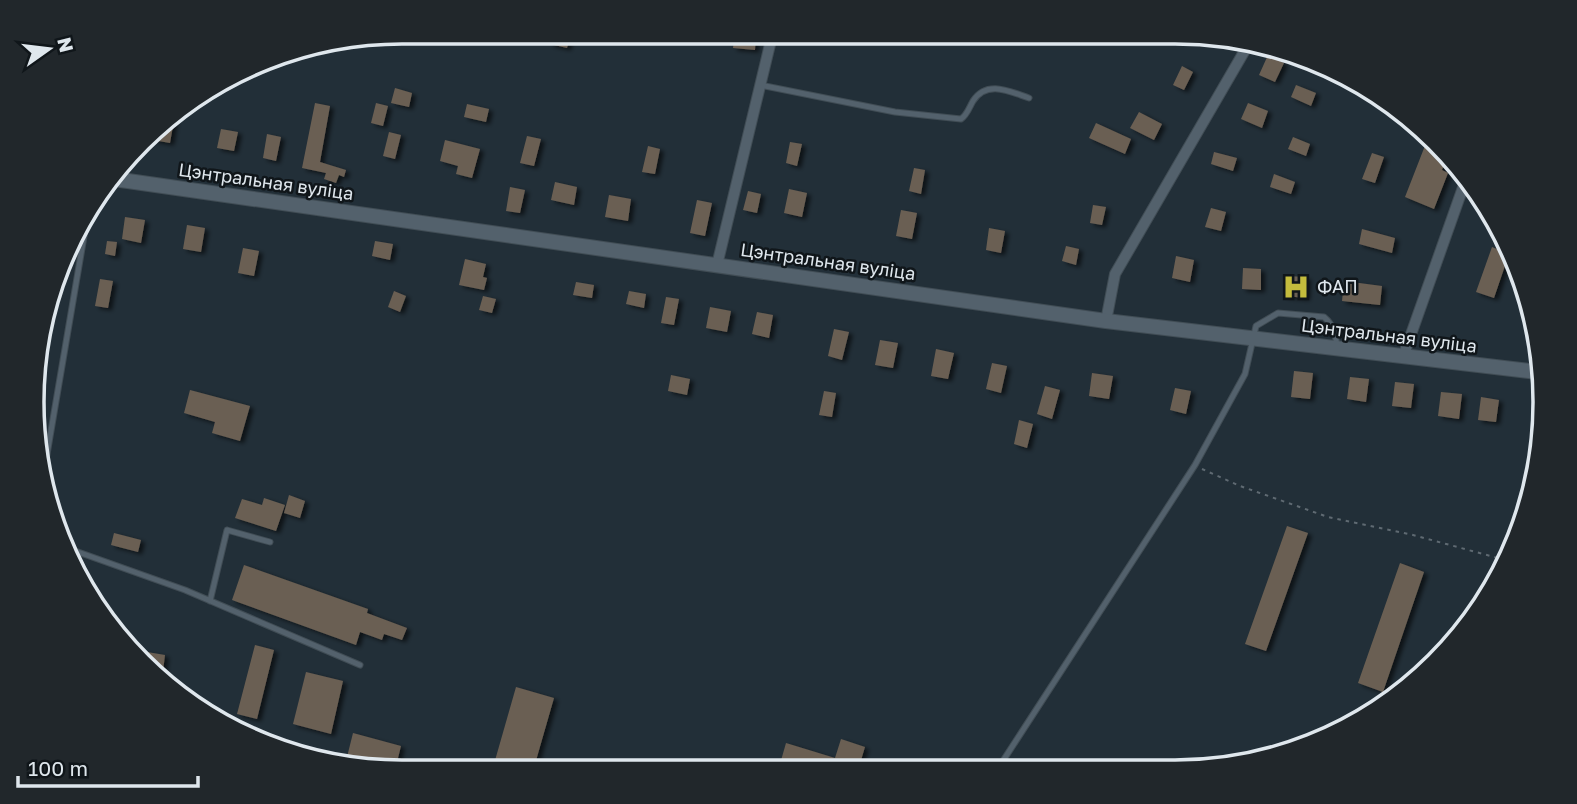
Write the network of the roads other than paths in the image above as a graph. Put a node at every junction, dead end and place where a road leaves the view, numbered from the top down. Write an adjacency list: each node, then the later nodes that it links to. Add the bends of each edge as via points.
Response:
1 (770, 44): 3 (street)
2 (1245, 51): 9 (street, via 1115,274)
3 (760, 85): 4 (lane, via 895,112 961,119 977,95 989,88); 8 (street)
4 (1029, 98)
5 (121, 181): 8 (street, Цэнтральная вуліца)
6 (1463, 189): 12 (street)
7 (84, 239): 14 (lane)
8 (716, 265): 9 (street, Цэнтральная вуліца)
9 (1106, 321): 10 (street, Цэнтральная вуліца)
10 (1254, 339): 11 (street, Цэнтральная вуліца); 11 (lane, via 1256,326 1268,317 1300,313 1329,321); 19 (lane, via 1245,374 1195,466)
11 (1337, 349): 12 (street, Цэнтральная вуліца)
12 (1403, 357): 13 (street, Цэнтральная вуліца)
13 (1531, 371)
14 (47, 452)
15 (270, 542): 17 (lane, via 227,530)
16 (77, 552): 17 (lane)
17 (210, 601): 18 (lane)
18 (360, 665)
19 (1004, 760)

